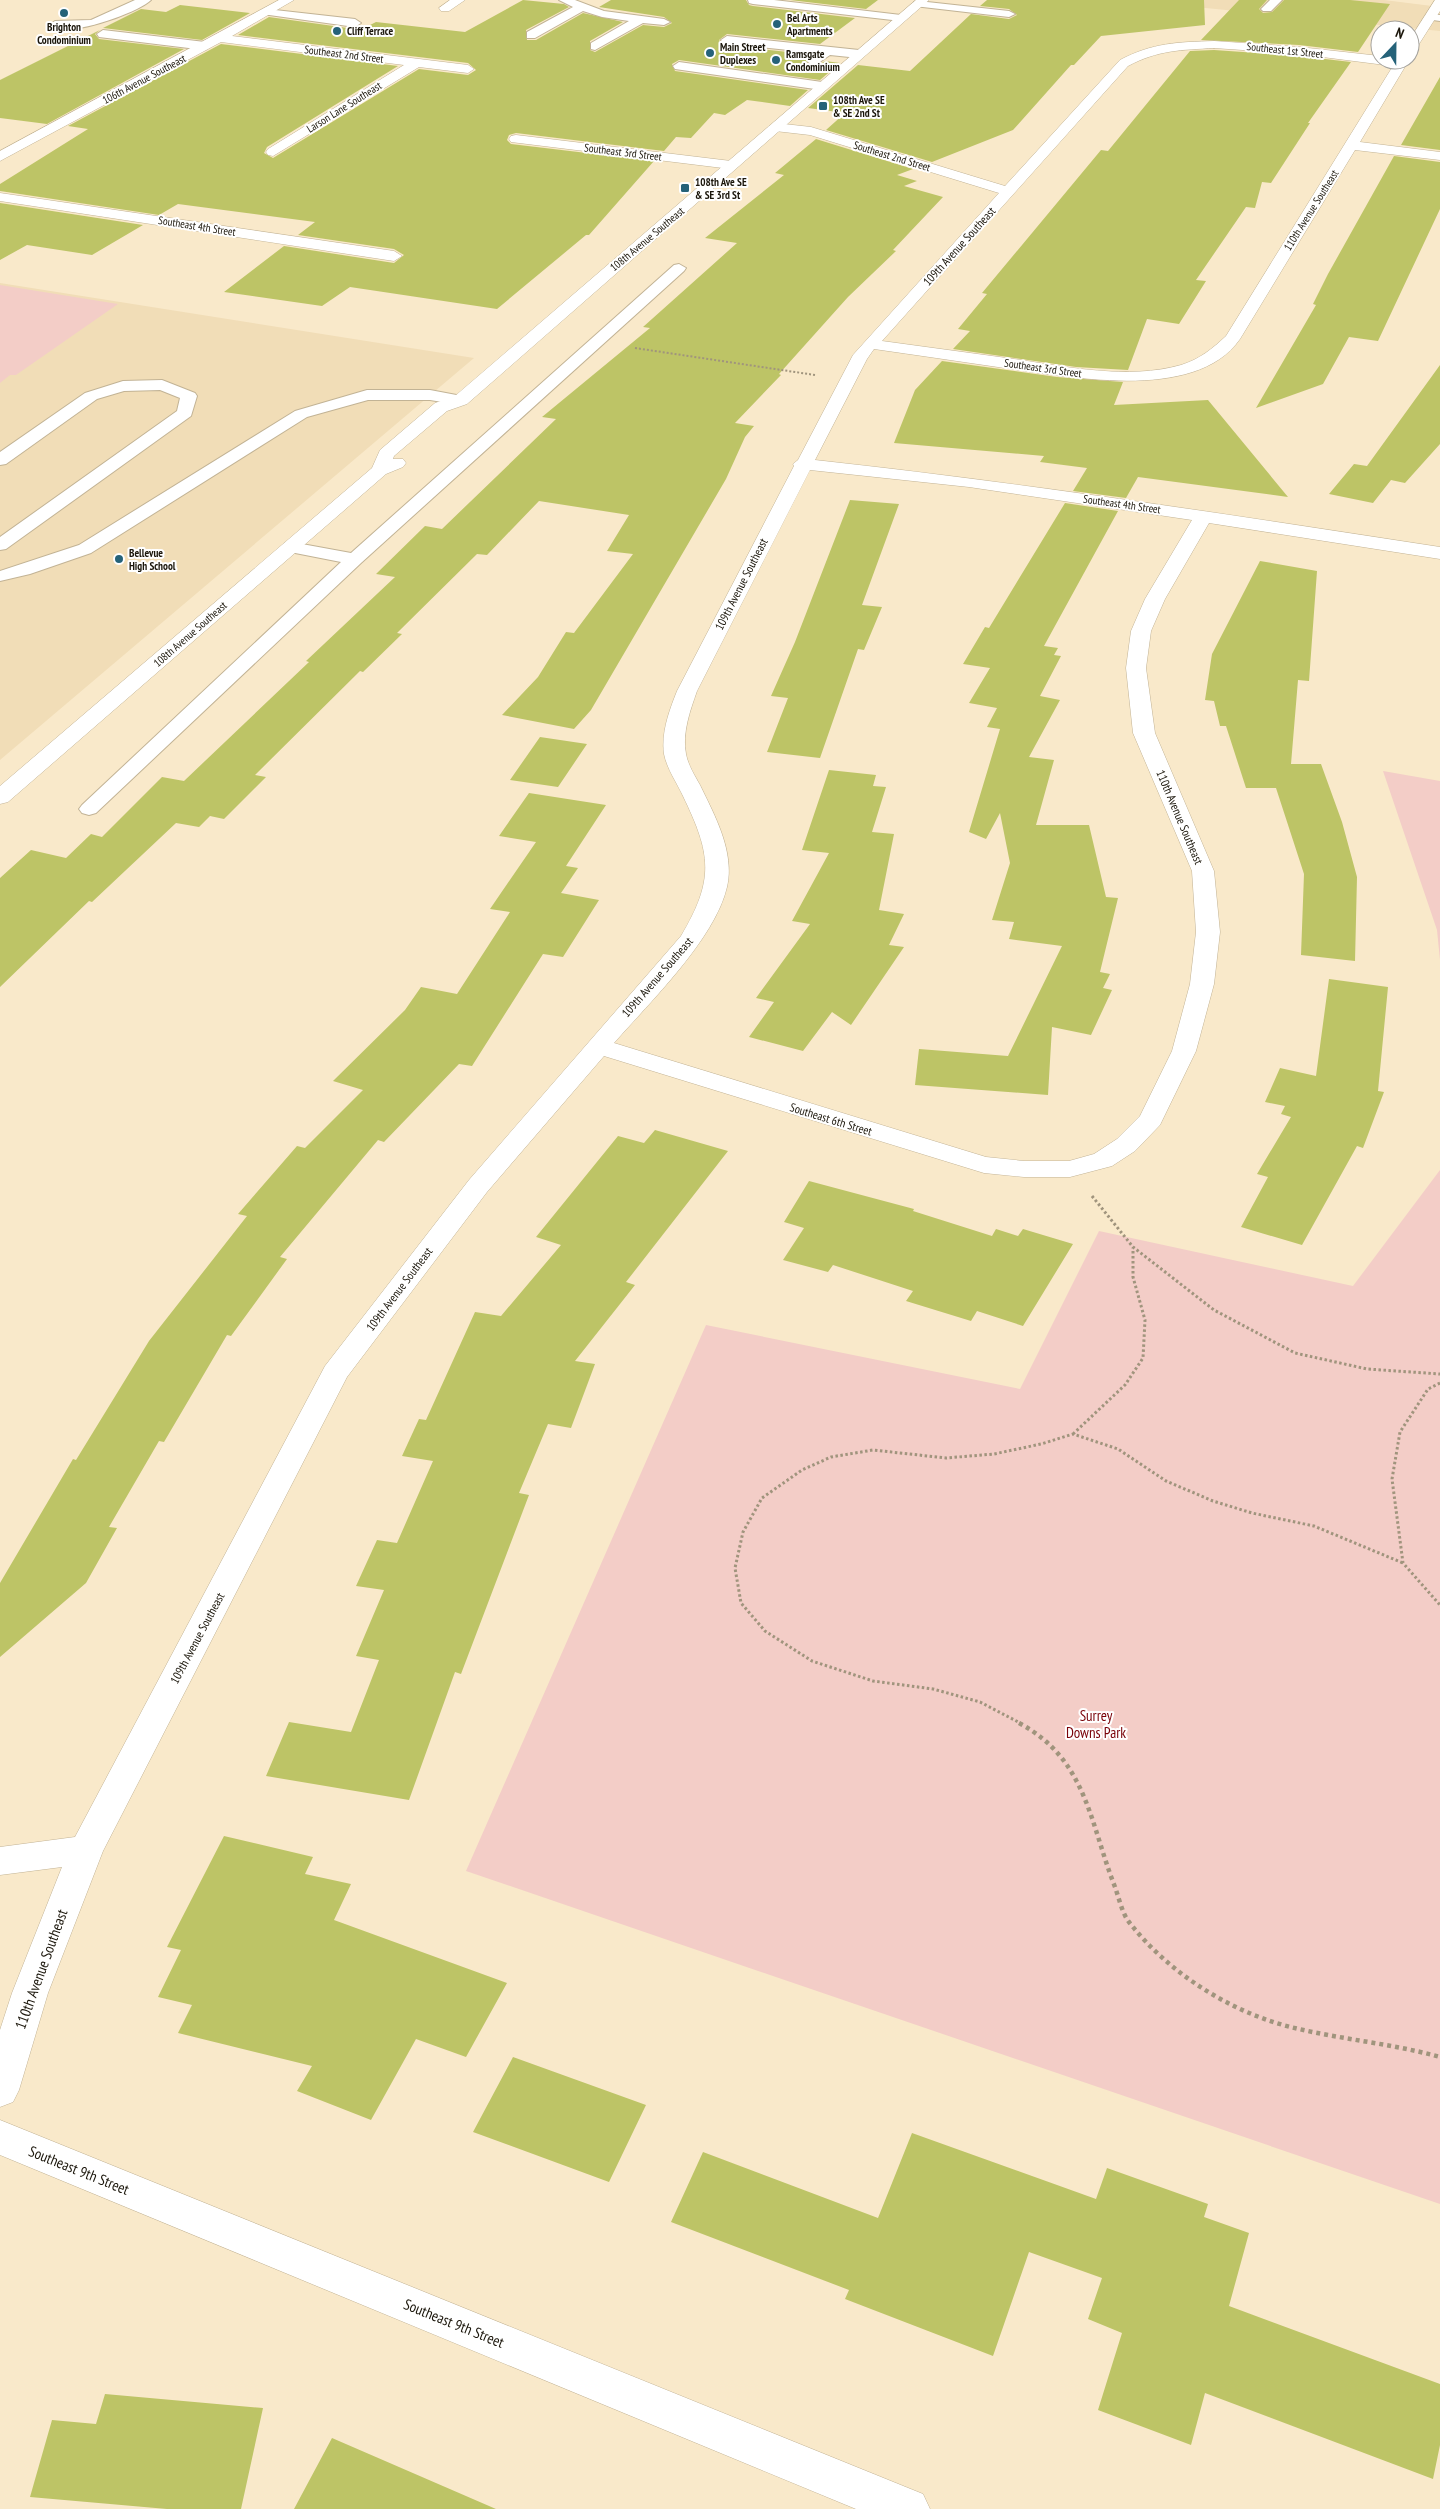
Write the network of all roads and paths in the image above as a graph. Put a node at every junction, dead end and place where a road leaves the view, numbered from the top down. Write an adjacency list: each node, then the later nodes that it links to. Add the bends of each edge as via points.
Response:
1 (145, 0): 21 (lane, via 93,23)
2 (288, 0): 14 (street, 106th Avenue Southeast)
3 (459, 0): 11 (street)
4 (565, 0): 10 (lane)
5 (998, 0): 13 (lane)
6 (1276, 0): 12 (lane)
7 (753, 1): 16 (lane)
8 (1440, 1): 17 (street)
9 (920, 2): 13 (lane); 16 (street, 108th Avenue Southeast)
10 (583, 6): 18 (lane, via 602,14); 23 (lane)
11 (445, 8)
12 (1267, 9)
13 (985, 11): 15 (lane)
14 (266, 12): 20 (lane); 25 (street, 106th Avenue Southeast)
15 (1010, 14)
16 (901, 18): 31 (street, 108th Avenue Southeast)
17 (1435, 18): 24 (street)
18 (639, 20): 19 (lane); 29 (lane)
19 (664, 22)
20 (356, 23)
21 (55, 25)
22 (103, 34): 28 (lane)
23 (531, 35)
24 (1420, 37)
25 (220, 38): 28 (street, 106th Avenue Southeast); 33 (street, Southeast 2nd Street)
26 (727, 40): 30 (lane)
27 (1169, 45): 32 (street, Southeast 1st Street, via 1235,45); 45 (street, 109th Avenue Southeast, via 1130,58)
28 (205, 46): 43 (street, 106th Avenue Southeast)
29 (595, 46)
30 (827, 51): 31 (lane); 37 (lane, via 804,70)
31 (858, 54): 37 (street, 108th Avenue Southeast)
32 (1370, 58)
33 (416, 62): 35 (street, Southeast 2nd Street); 41 (street, Larson Lane Southeast)
34 (679, 66): 37 (lane)
35 (468, 69)
36 (1397, 70): 40 (street, 110th Avenue Southeast)
37 (827, 82): 38 (street, 108th Avenue Southeast)
38 (776, 127): 44 (street, 108th Avenue Southeast); 45 (street, Southeast 2nd Street, via 812,131)
39 (516, 139): 44 (street, Southeast 3rd Street)
40 (1351, 146): 42 (street); 51 (street, 110th Avenue Southeast, via 1232,338)
41 (273, 152)
42 (1440, 156)
43 (0, 157)
44 (731, 166): 53 (street, 108th Avenue Southeast)
45 (1008, 190): 50 (street, 109th Avenue Southeast)
46 (0, 196): 47 (street, Southeast 4th Street)
47 (394, 256)
48 (679, 268): 49 (lane)
49 (596, 342): 52 (path); 60 (lane)
50 (870, 344): 51 (street, Southeast 3rd Street, via 1110,375 1184,369); 52 (street, 109th Avenue Southeast)
51 (1214, 357)
52 (847, 380): 55 (street, 109th Avenue Southeast)
53 (461, 400): 58 (street, 108th Avenue Southeast, via 462,410 415,452 380,470); 61 (lane, via 430,395 367,395 301,414 86,549)
54 (0, 460): 57 (lane, via 91,396 123,386 162,385 189,396 185,413)
55 (802, 464): 56 (street, Southeast 4th Street, via 969,482); 64 (street, 109th Avenue Southeast, via 687,691 674,734 676,756 704,817 714,850 717,879 707,912 691,939)
56 (1204, 516): 59 (street, Southeast 4th Street); 65 (street, 110th Avenue Southeast, via 1140,631 1136,668 1144,733 1203,871 1208,932 1202,984 1184,1052 1152,1119 1126,1145 1103,1160)
57 (0, 545)
58 (291, 547): 60 (lane); 62 (street, 108th Avenue Southeast)
59 (1437, 549)
60 (355, 559): 63 (lane)
61 (0, 576)
62 (0, 797)
63 (89, 809)
64 (597, 1046): 65 (street, Southeast 6th Street, via 984,1165); 72 (street, 109th Avenue Southeast, via 478,1186 335,1373)
65 (1070, 1169): 66 (path)
66 (1133, 1247): 67 (path, via 1214,1310 1295,1353 1367,1369); 69 (path, via 1134,1277 1146,1320 1143,1358 1125,1385)
67 (1440, 1374)
68 (1440, 1383): 70 (path, via 1428,1389 1400,1432 1392,1479)
69 (1073, 1434): 70 (path, via 1118,1449 1166,1481 1212,1502 1314,1526); 74 (path, via 994,1454 946,1458 873,1450 832,1457 802,1470 762,1498 743,1532 735,1568 741,1603 765,1631 812,1661 873,1681 933,1689 980,1702 1038,1733 1074,1773 1096,1826 1128,1921 1164,1959 1211,1994 1265,2019 1299,2029 1402,2046)
70 (1403, 1563): 71 (path)
71 (1440, 1605)
72 (86, 1850): 73 (street); 75 (street, 110th Avenue Southeast, via 30,1993)
73 (0, 1861)
74 (1440, 2057)
75 (0, 2090)
76 (0, 2137): 77 (street, Southeast 9th Street)
77 (908, 2509)

